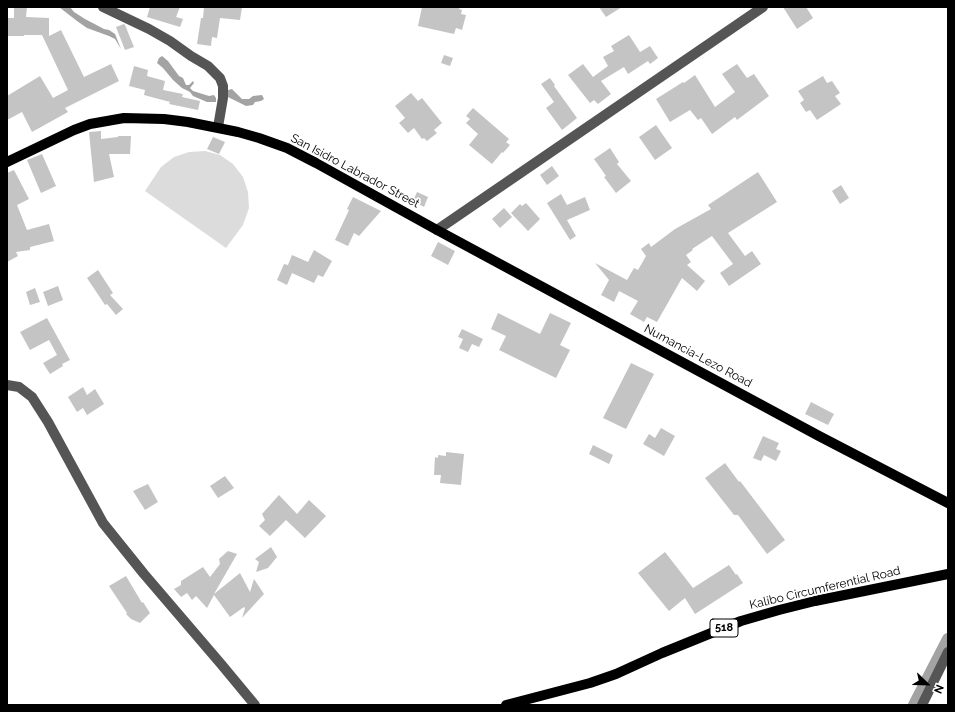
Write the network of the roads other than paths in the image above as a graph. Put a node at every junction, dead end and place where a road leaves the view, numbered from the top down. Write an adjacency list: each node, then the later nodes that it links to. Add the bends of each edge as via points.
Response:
1 (103, 7): 3 (street, via 170,41 208,66 220,78 223,98)
2 (763, 7): 5 (street)
3 (218, 127): 4 (main road, San Isidro Labrador Street, via 164,119 124,118 105,121 74,130); 5 (main road, San Isidro Labrador Street, via 287,148)
4 (7, 162)
5 (437, 230): 7 (main road, Numancia-Lezo Road)
6 (7, 385): 10 (street, via 19,387 32,397 103,523)
7 (948, 503)
8 (948, 574): 11 (main road, Kalibo Circumferential Road / 518, via 816,601 741,621 616,674)
9 (948, 652): 12 (street)
10 (255, 705)
11 (506, 705)
12 (922, 705)

